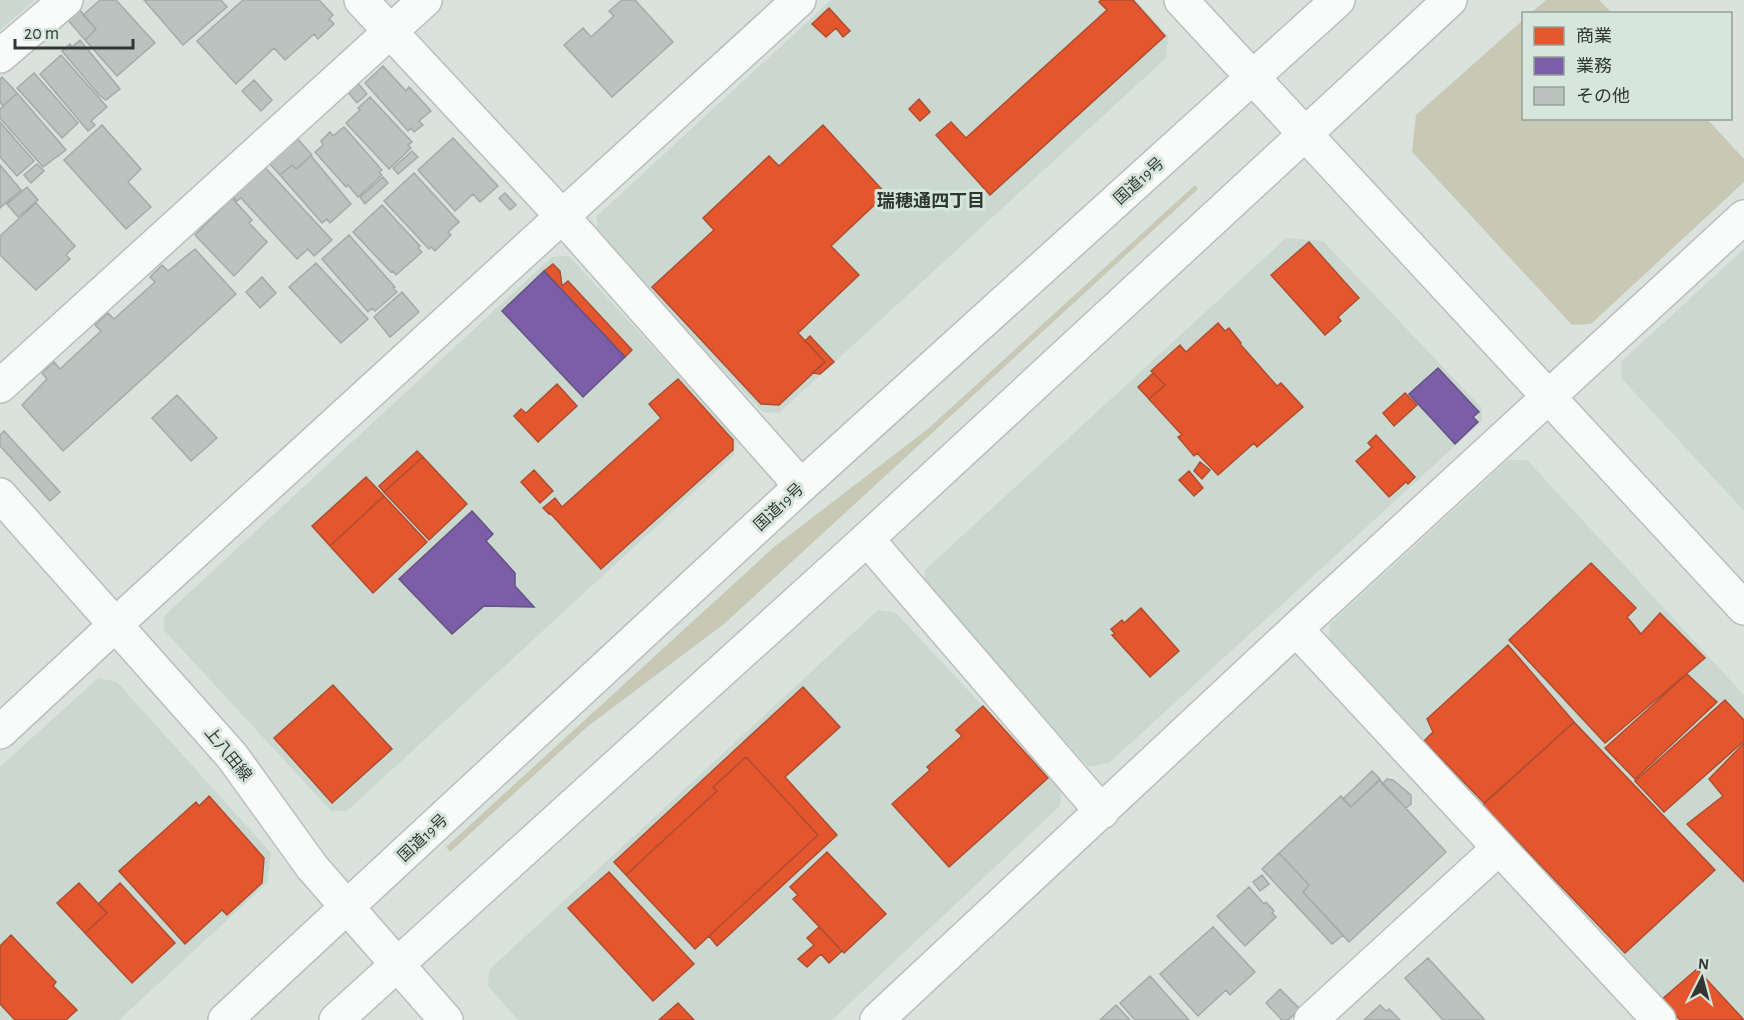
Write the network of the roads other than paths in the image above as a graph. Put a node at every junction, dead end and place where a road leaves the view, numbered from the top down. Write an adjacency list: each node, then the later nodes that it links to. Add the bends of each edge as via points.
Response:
1 (66, 0): 9 (main road)
2 (361, 0): 8 (main road)
3 (425, 0): 8 (main road)
4 (799, 0): 12 (main road)
5 (1181, 0): 10 (main road)
6 (1338, 0): 10 (main road, 国道19号)
7 (1450, 0): 11 (main road)
8 (391, 32): 12 (main road); 14 (main road)
9 (0, 56)
10 (1254, 78): 11 (main road); 16 (main road, 国道19号)
11 (1305, 133): 15 (main road); 18 (main road)
12 (562, 216): 16 (main road); 20 (main road)
13 (1744, 217): 15 (main road)
14 (0, 386)
15 (1550, 398): 19 (main road); 21 (main road)
16 (801, 486): 25 (main road, 国道19号)
17 (0, 495): 20 (main road, 上八田線)
18 (867, 539): 23 (main road); 26 (main road)
19 (1744, 608)
20 (115, 625): 22 (main road); 25 (main road, 上八田線, via 232,756 312,867)
21 (1296, 629): 23 (main road); 24 (main road)
22 (0, 732)
23 (1102, 812): 30 (main road)
24 (1499, 848): 31 (main road); 32 (main road)
25 (347, 908): 26 (main road, 上八田線); 27 (main road, 国道19号)
26 (396, 964): 28 (main road); 29 (main road, 上八田線)
27 (225, 1020)
28 (336, 1020)
29 (446, 1020)
30 (878, 1020)
31 (1311, 1020)
32 (1659, 1020)

